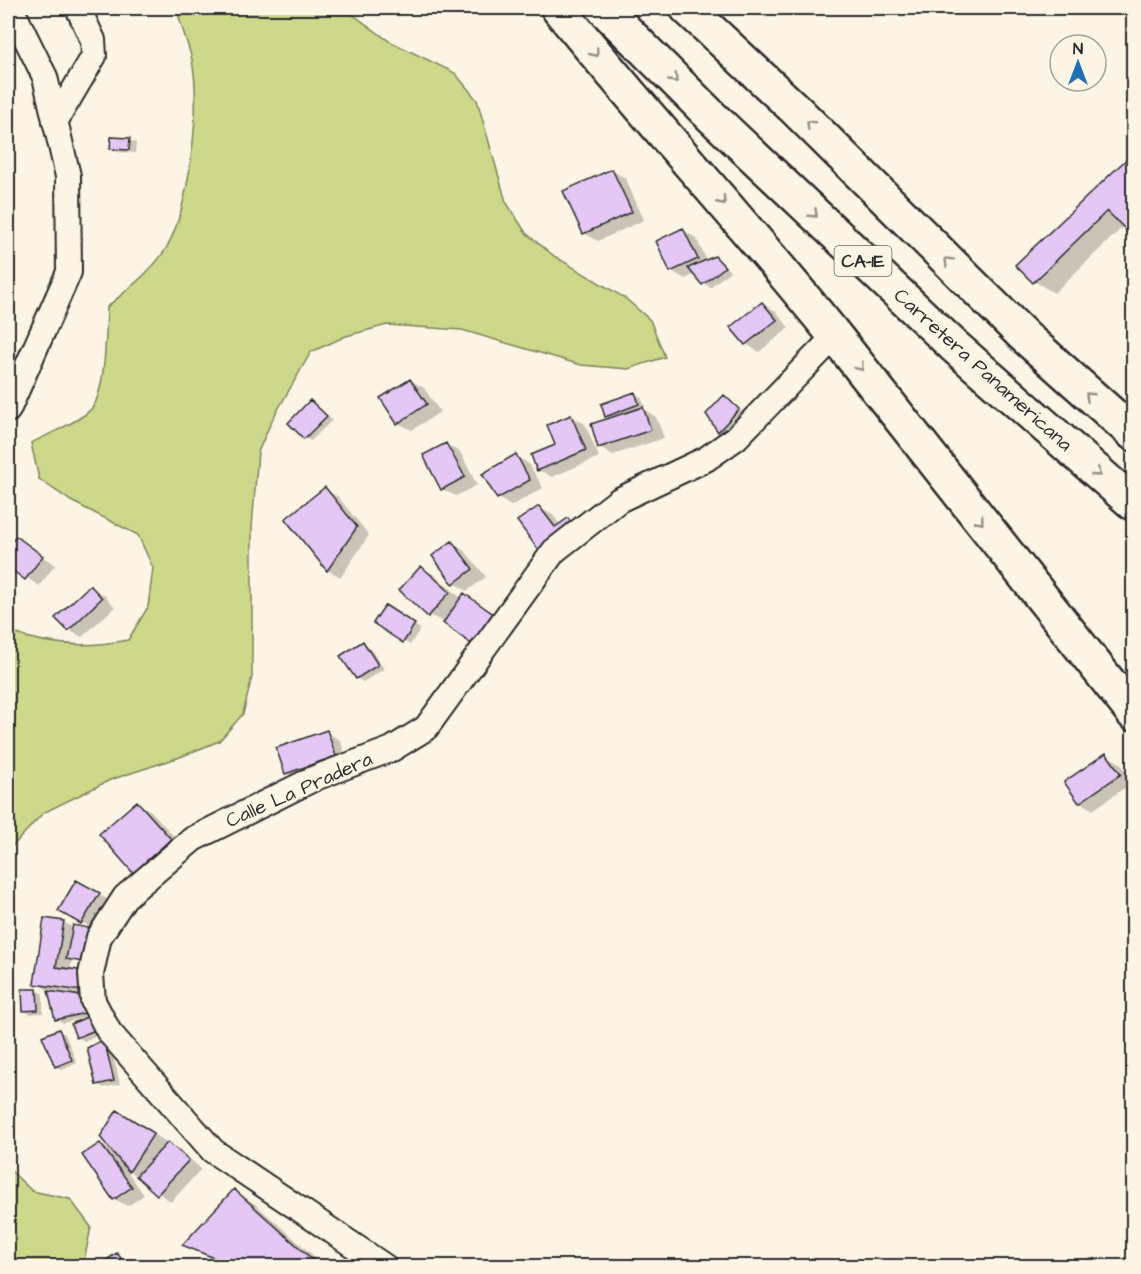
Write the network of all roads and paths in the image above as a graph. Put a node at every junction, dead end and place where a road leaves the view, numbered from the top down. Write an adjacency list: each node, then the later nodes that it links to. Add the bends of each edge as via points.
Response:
1 (11, 8): 6 (street, via 45,77)
2 (78, 8): 6 (street, via 93,40 94,56)
3 (558, 8): 7 (main road, one-way to 7)
4 (603, 8): 10 (main road, Carretera Panamericana / CA-1E, one-way to 10, via 711,117 954,346)
5 (687, 8): 9 (main road, CA-1E, one-way to 5, via 1024,336)
6 (56, 122): 8 (street, via 68,176 69,272)
7 (836, 336): 11 (main road, one-way to 11); 12 (street, Calle La Pradera, via 736,438 706,459 619,501 554,551 426,728 392,749 315,778 193,839 125,897 99,937 91,974 93,1000 116,1040 213,1152)
8 (8, 410)
9 (1134, 434)
10 (1134, 504)
11 (1134, 714)
12 (384, 1266)

